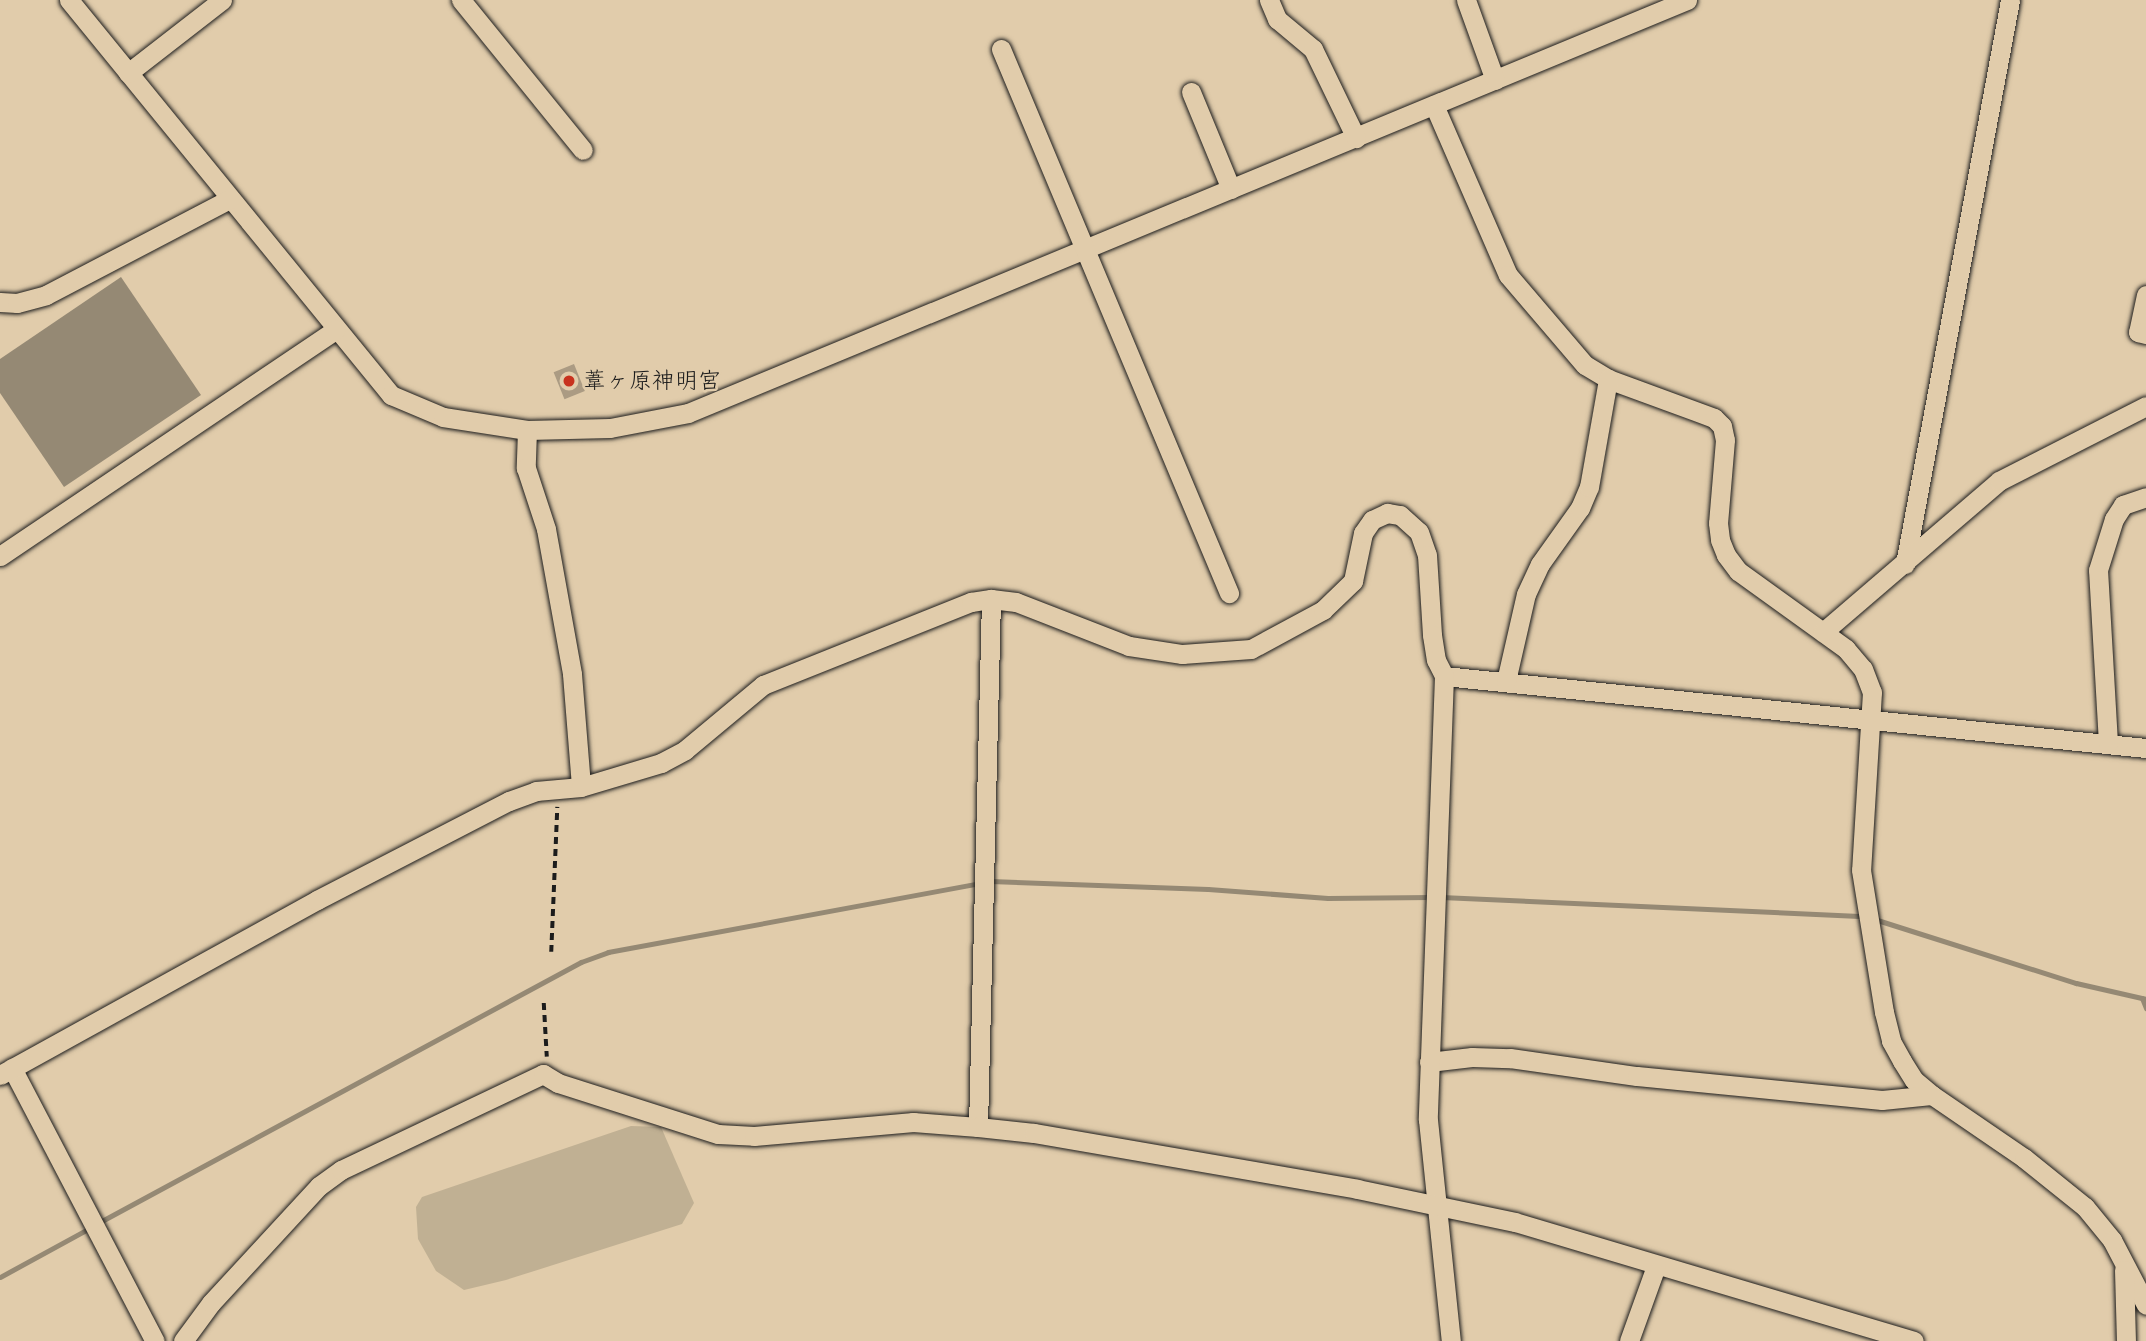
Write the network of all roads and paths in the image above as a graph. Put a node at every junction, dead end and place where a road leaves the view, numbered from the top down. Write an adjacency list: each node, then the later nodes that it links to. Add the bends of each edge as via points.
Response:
1 (69, 0): 9 (street)
2 (222, 0): 9 (street)
3 (461, 0): 14 (street)
4 (1269, 0): 13 (street, via 1277,19 1313,49)
5 (1466, 0): 10 (street)
6 (1687, 0): 10 (street)
7 (2010, 0): 27 (street)
8 (1001, 49): 17 (street)
9 (128, 73): 16 (street)
10 (1494, 80): 12 (street)
11 (1191, 92): 15 (street)
12 (1434, 105): 13 (street); 22 (street, via 1508,275 1585,365)
13 (1356, 138): 15 (street)
14 (583, 150)
15 (1231, 189): 17 (street)
16 (230, 199): 19 (street, via 46,295 17,303); 20 (street)
17 (1084, 250): 24 (street, via 688,413 610,428); 28 (street)
18 (2146, 295): 21 (street, via 2138,332)
19 (0, 302)
20 (336, 329): 24 (street, via 391,395 443,417); 26 (street)
21 (2146, 334)
22 (1608, 379): 30 (street, via 1714,418 1722,426 1725,440 1718,523 1726,555 1738,571); 32 (street, via 1589,487 1526,594)
23 (2146, 406): 27 (street, via 1999,481)
24 (527, 430): 36 (street, via 526,468 547,528 570,661)
25 (2146, 497): 34 (street, via 2123,505 2098,570)
26 (0, 556)
27 (1905, 564): 30 (street)
28 (1228, 593)
29 (991, 599): 31 (street, via 1016,603 1129,646 1182,654 1251,649 1322,610 1353,582 1363,533 1372,520 1387,513 1400,515 1419,532 1427,555 1432,635); 36 (street, via 971,601 763,685 685,750 661,763); 44 (street)
30 (1823, 632): 33 (street, via 1863,669 1872,692)
31 (1444, 676): 32 (street); 40 (street)
32 (1506, 681): 33 (street)
33 (1871, 720): 34 (street); 43 (street, via 1861,870 1891,1041 1914,1080)
34 (2108, 743): 35 (street)
35 (2146, 748)
36 (581, 787): 37 (street)
37 (558, 789): 38 (path); 41 (street, via 509,801 317,900)
38 (551, 952)
39 (544, 1003): 42 (path, via 547,1063)
40 (1429, 1062): 43 (street, via 1510,1058 1637,1076 1882,1100); 45 (street, via 1428,1120)
41 (6, 1072): 49 (street)
42 (543, 1074): 44 (street, via 558,1083 718,1134 754,1136 913,1122); 50 (street, via 341,1170 319,1186 211,1303)
43 (1932, 1095): 47 (street, via 2024,1157 2085,1207 2099,1221)
44 (978, 1127): 45 (street, via 1034,1133)
45 (1437, 1206): 46 (street, via 1515,1222); 51 (street)
46 (1656, 1266): 52 (street); 53 (street)
47 (2124, 1266): 48 (street); 54 (street)
48 (2146, 1305)
49 (155, 1341)
50 (183, 1341)
51 (1451, 1341)
52 (1629, 1341)
53 (1914, 1341)
54 (2126, 1341)

